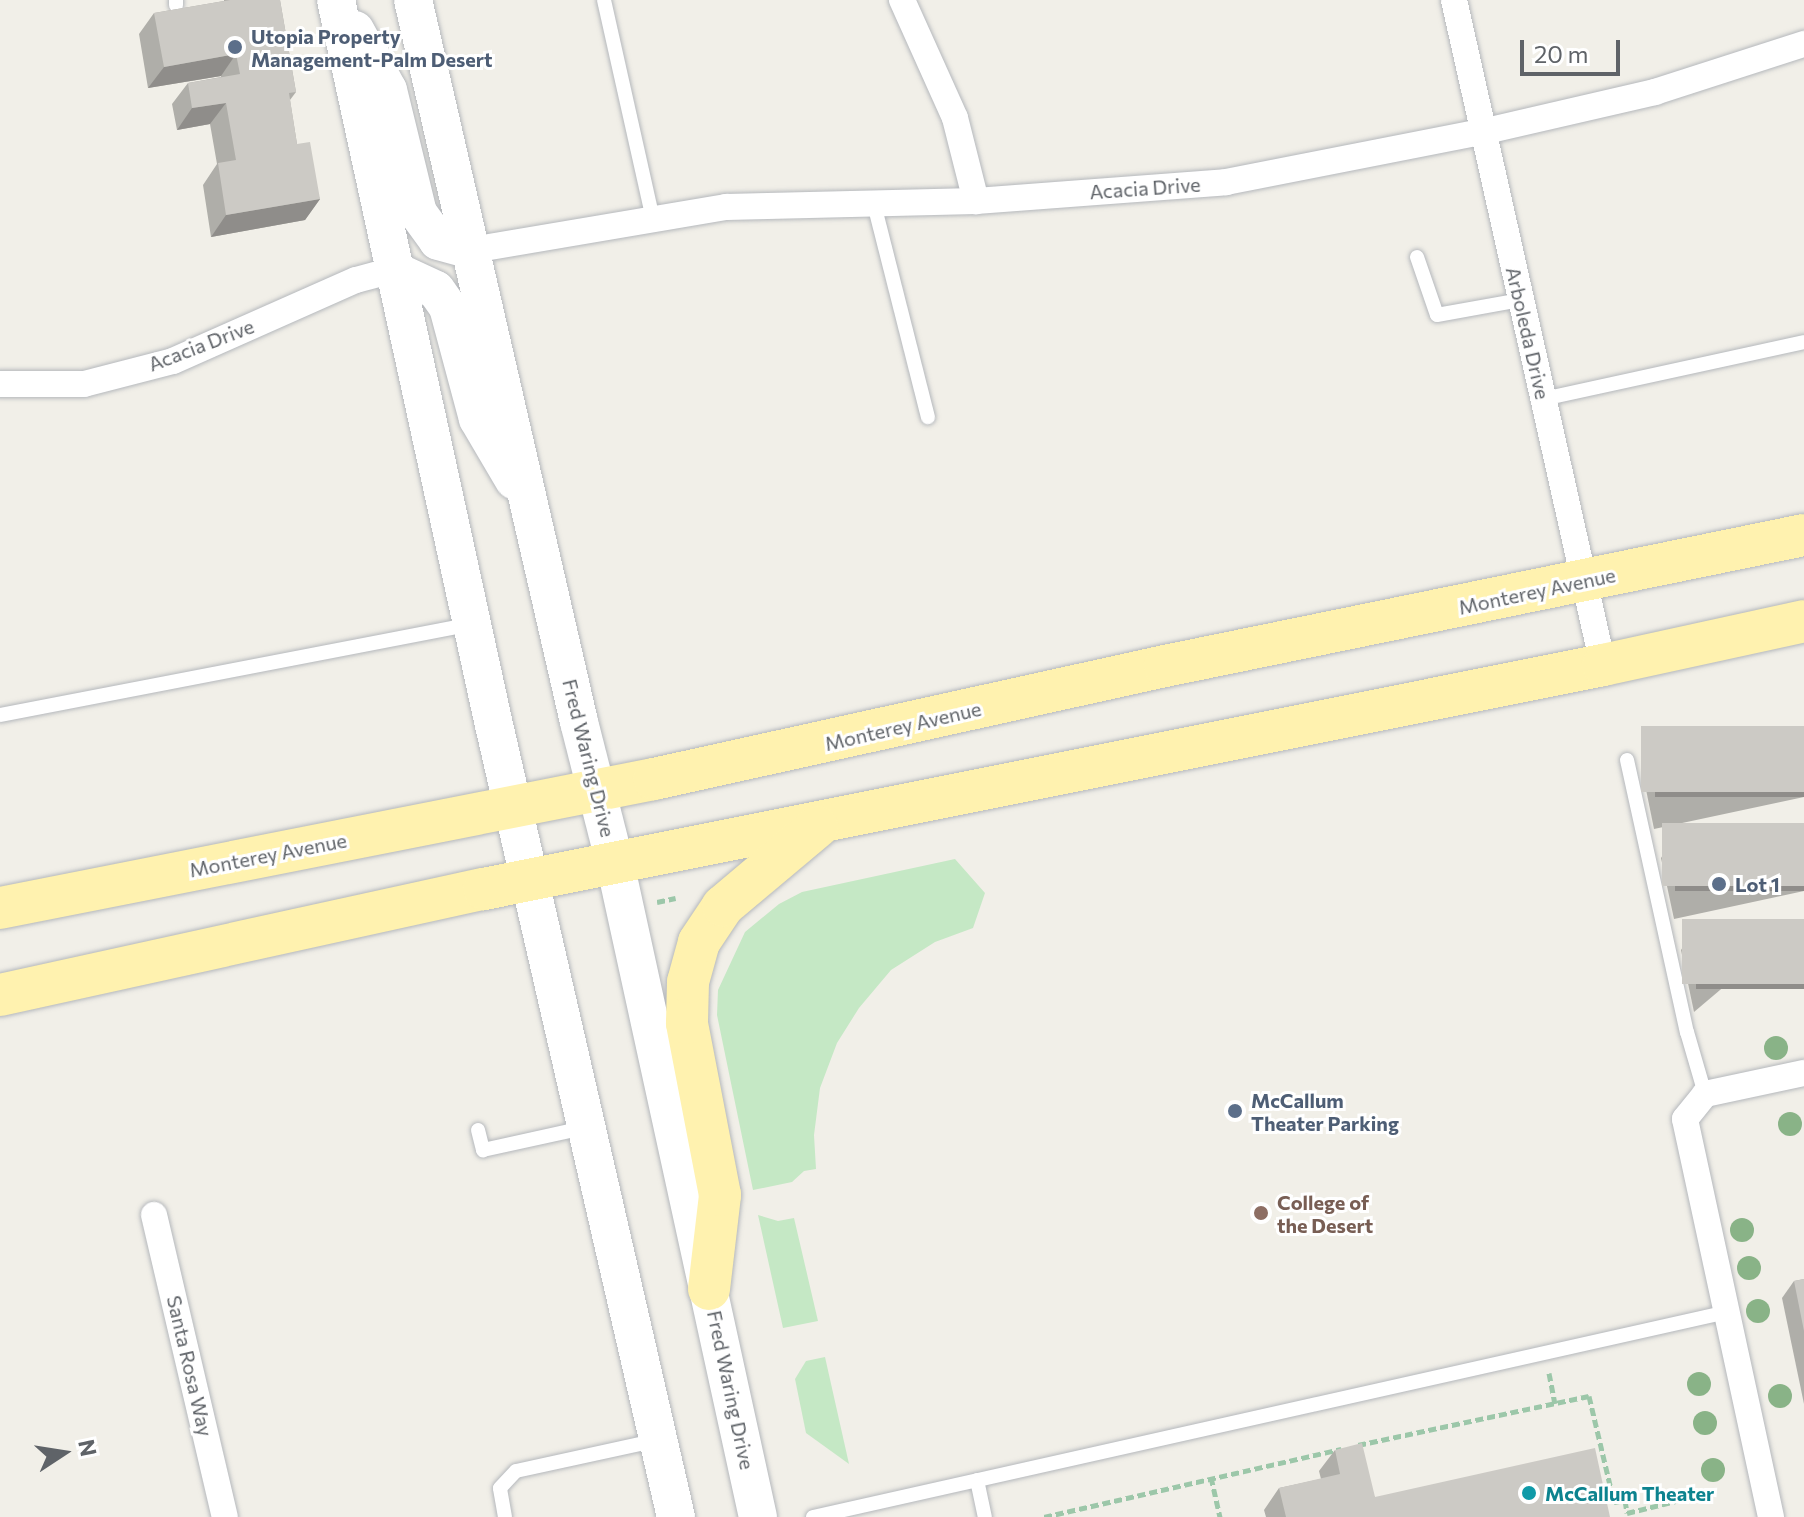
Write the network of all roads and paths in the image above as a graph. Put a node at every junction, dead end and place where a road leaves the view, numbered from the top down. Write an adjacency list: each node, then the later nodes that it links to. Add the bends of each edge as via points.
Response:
1 (338, 0): 11 (main road, via 388,90 418,213 438,241); 13 (main road)
2 (413, 0): 11 (main road, Fred Waring Drive)
3 (604, 0): 10 (lane)
4 (902, 0): 8 (street, via 955,118)
5 (1454, 0): 7 (street, Arboleda Drive)
6 (1804, 44): 7 (street, Acacia Drive, via 1655,92)
7 (1482, 132): 8 (street, Acacia Drive, via 1226,182); 14 (street, Arboleda Drive)
8 (976, 201): 9 (street, Acacia Drive)
9 (874, 204): 10 (street, Acacia Drive, via 726,207); 18 (lane)
10 (653, 219): 11 (street, Acacia Drive)
11 (472, 250): 19 (main road, Fred Waring Drive)
12 (1417, 257): 14 (lane, via 1437,315)
13 (393, 270): 16 (street, Acacia Drive, via 356,280 173,361 84,384); 19 (main road, via 436,290 448,307 478,419 503,466); 23 (main road)
14 (1520, 300): 17 (street, Arboleda Drive)
15 (1804, 342): 17 (lane)
16 (0, 384)
17 (1543, 399): 21 (street, Arboleda Drive)
18 (928, 417)
19 (528, 498): 27 (main road, Fred Waring Drive)
20 (1804, 535): 21 (main road, Monterey Avenue)
21 (1584, 582): 24 (street, Arboleda Drive); 27 (main road, Monterey Avenue, via 1165,666)
22 (1804, 621): 24 (main road)
23 (472, 624): 25 (lane); 28 (main road)
24 (1603, 665): 29 (main road)
25 (0, 715)
26 (1627, 760): 37 (lane)
27 (598, 790): 28 (main road, Monterey Avenue); 30 (main road, Fred Waring Drive)
28 (514, 807): 31 (main road); 34 (main road, Monterey Avenue)
29 (824, 822): 30 (main road); 41 (main road, via 723,906 699,942 688,982 687,1023 720,1195)
30 (615, 863): 31 (main road); 41 (main road, Fred Waring Drive)
31 (531, 880): 35 (main road); 38 (main road)
32 (676, 898): 33 (path)
33 (655, 902)
34 (0, 908)
35 (0, 995)
36 (1804, 1073): 37 (street)
37 (1705, 1094): 42 (street, via 1685,1119)
38 (588, 1127): 39 (lane, via 483,1150); 43 (main road)
39 (478, 1130)
40 (154, 1215): 47 (street, Santa Rosa Way)
41 (709, 1289): 50 (main road, Fred Waring Drive)
42 (1727, 1312): 45 (lane); 55 (street)
43 (658, 1440): 48 (lane, via 516,1471 500,1488); 49 (main road)
44 (1211, 1477): 46 (path, via 1589,1396 1614,1502 1625,1500 1627,1513); 53 (path); 54 (path)
45 (977, 1480): 51 (lane); 52 (lane)
46 (1676, 1501)
47 (225, 1517)
48 (505, 1517)
49 (676, 1517)
50 (758, 1517)
51 (813, 1517)
52 (985, 1517)
53 (1044, 1517)
54 (1220, 1517)
55 (1771, 1517)

